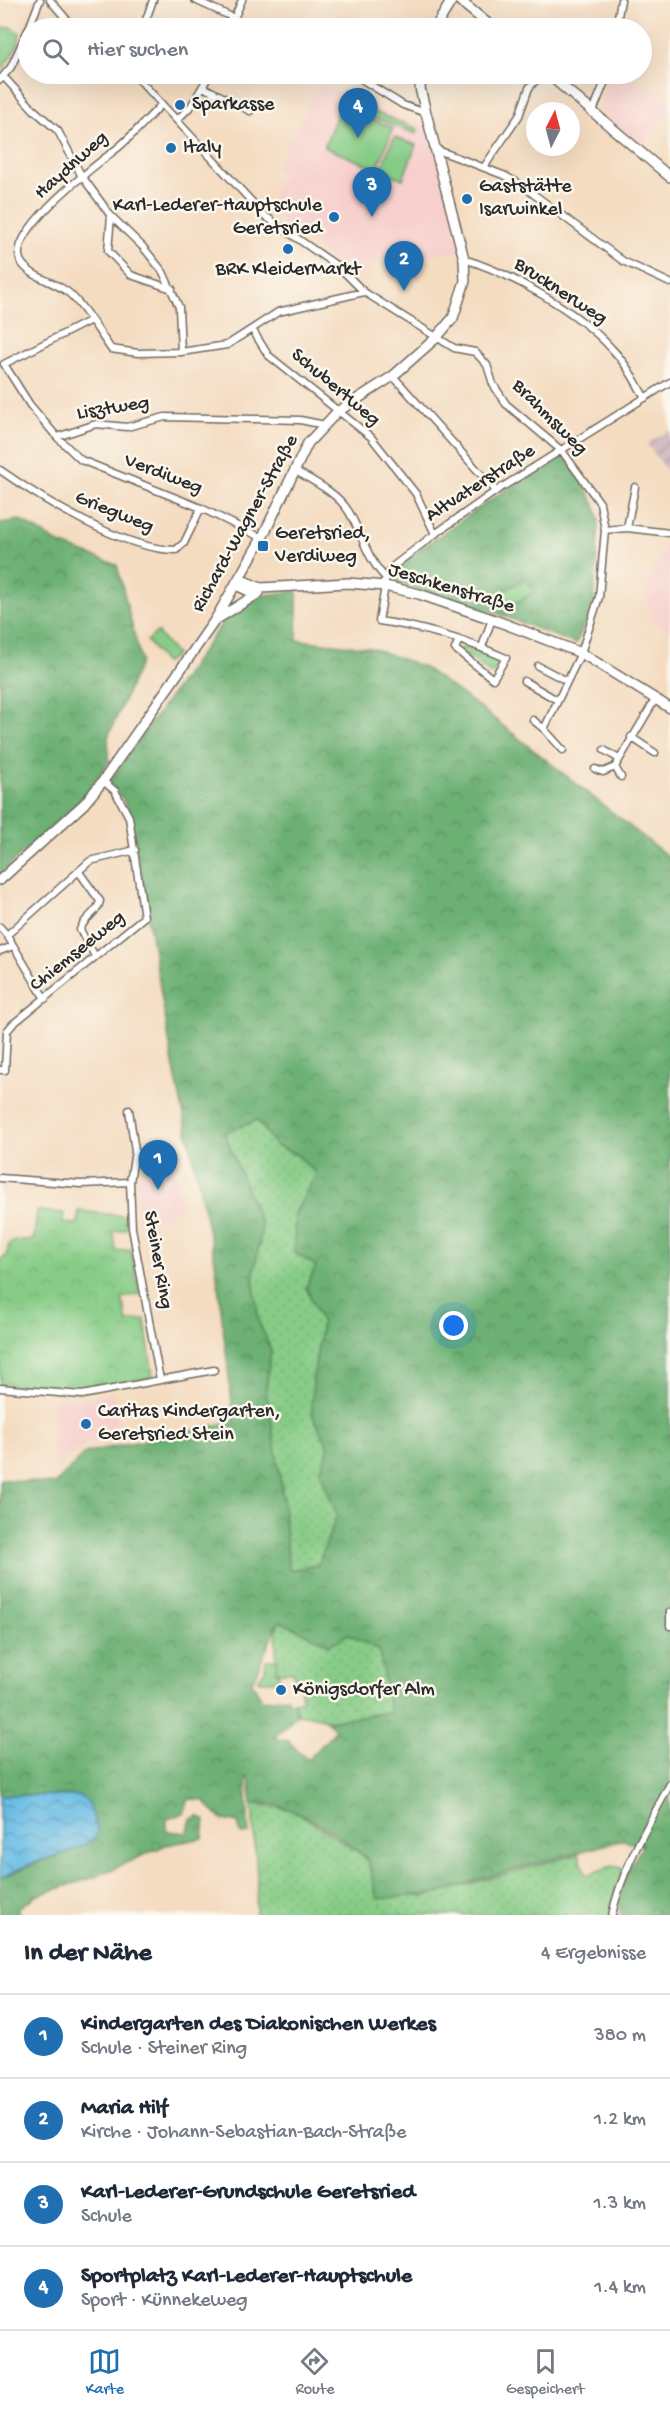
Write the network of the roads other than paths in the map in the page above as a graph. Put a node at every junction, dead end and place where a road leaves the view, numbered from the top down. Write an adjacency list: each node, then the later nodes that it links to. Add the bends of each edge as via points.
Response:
1 (40, 0): 9 (street)
2 (50, 0): 10 (street)
3 (153, 0): 11 (street)
4 (195, 0): 12 (street)
5 (242, 0): 12 (street)
6 (452, 0): 13 (street)
7 (459, 0): 14 (street)
8 (621, 0): 15 (street)
9 (33, 18)
10 (65, 18)
11 (147, 18)
12 (234, 18)
13 (441, 18)
14 (481, 18)
15 (618, 18)
16 (18, 49): 17 (street)
17 (2, 79): 33 (street, via 58,131)
18 (143, 84): 26 (street, Brahmsweg)
19 (205, 84): 25 (street)
20 (369, 84): 29 (street)
21 (421, 84): 29 (street, Richard-Wagner-Straße)
22 (532, 84): 32 (street, via 519,116)
23 (560, 84): 28 (street)
24 (604, 84): 28 (street)
25 (203, 87): 27 (street); 30 (street)
26 (162, 104): 30 (street, Brahmsweg); 33 (street, Haydnweg, via 122,144)
27 (250, 111)
28 (593, 111): 34 (street)
29 (426, 114): 31 (street, Richard-Wagner-Straße)
30 (178, 120): 39 (street, Brahmsweg, via 265,216 340,268)
31 (435, 149): 32 (street); 36 (street, Richard-Wagner-Straße)
32 (484, 167): 37 (street, via 520,184 623,261)
33 (81, 175): 35 (street); 40 (street, Haydnweg, via 27,231 20,243 19,259 26,269 69,292)
34 (670, 177)
35 (111, 216): 38 (street, via 143,247); 38 (street, via 108,251 131,274)
36 (464, 259): 42 (street, Richard-Wagner-Straße, via 465,281 460,299 453,318); 47 (street, Brucknerweg, via 487,266 583,322 614,350)
37 (670, 283)
38 (172, 289): 43 (street, via 178,307)
39 (364, 292): 41 (street, Haydnweg, via 278,312); 42 (street, Brahmsweg)
40 (89, 321): 43 (street, Haydnweg, via 111,349); 44 (street, Lisztweg)
41 (252, 328): 43 (street, Haydnweg, via 227,345); 48 (street, Schubertweg, via 268,355)
42 (436, 338): 45 (street, Richard-Wagner-Straße); 51 (street, Brahmsweg, via 454,348 475,352 487,364 493,384 506,404)
43 (181, 352)
44 (2, 365): 50 (street, Lisztweg)
45 (393, 376): 48 (street, Richard-Wagner-Straße); 55 (street)
46 (670, 382): 47 (street, Altvaterstraße)
47 (645, 398): 51 (street, Altvaterstraße)
48 (337, 412): 49 (street, Richard-Wagner-Straße); 60 (street, Schubertweg, via 370,437 416,494)
49 (324, 425): 50 (street, Lisztweg, via 300,420 165,417 128,427 96,424); 53 (street, Richard-Wagner-Straße, via 308,443)
50 (57, 436): 56 (street, Verdiweg, via 81,460)
51 (562, 451): 55 (street, Altvaterstraße); 58 (street, Brahmsweg, via 600,503)
52 (0, 470): 56 (street, Griegweg, via 60,508 164,550 176,550 183,543)
53 (294, 470): 61 (street, Richard-Wagner-Straße); 63 (street, via 348,510)
54 (635, 487): 57 (street)
55 (496, 491): 60 (street, Altvaterstraße)
56 (201, 508): 61 (street, Verdiweg)
57 (627, 528): 58 (street); 59 (street)
58 (605, 530): 70 (street, Brahmsweg, via 599,597)
59 (670, 533)
60 (435, 534): 63 (street, Altvaterstraße, via 404,555)
61 (262, 538): 62 (street, Richard-Wagner-Straße)
62 (238, 582): 64 (street, Jeschkenstraße); 65 (street); 67 (street, Richard-Wagner-Straße)
63 (384, 583): 64 (street, Jeschkenstraße); 66 (street, Jeschkenstraße); 68 (street, via 379,621)
64 (270, 588): 65 (street, Jeschkenstraße)
65 (259, 593): 67 (street, Jeschkenstraße)
66 (492, 619): 69 (street); 70 (street, Jeschkenstraße)
67 (215, 620): 87 (street, Richard-Wagner-Straße)
68 (459, 640): 69 (street); 69 (street, via 455,650 493,679 506,657)
69 (482, 647)
70 (581, 653): 73 (street); 74 (street, Jeschkenstraße)
71 (538, 666): 73 (street)
72 (524, 681): 75 (street)
73 (567, 681): 75 (street)
74 (656, 698): 76 (street, Jeschkenstraße); 79 (street)
75 (557, 700): 78 (street)
76 (670, 708)
77 (533, 720): 78 (street)
78 (544, 729): 80 (street)
79 (631, 738): 82 (street); 83 (street)
80 (563, 750)
81 (604, 750): 83 (street)
82 (655, 753)
83 (619, 759): 84 (street)
84 (615, 767): 85 (street, via 603,772); 86 (street)
85 (595, 770)
86 (621, 777)
87 (103, 781): 88 (street, Chiemseeweg, via 123,802); 90 (street, Richard-Wagner-Straße, via 84,804)
88 (135, 850): 89 (street, via 97,858); 95 (street, Chiemseeweg, via 144,917)
89 (79, 872): 92 (street); 95 (street, via 100,901 99,909 80,930)
90 (0, 880)
91 (0, 927): 92 (street)
92 (8, 935): 93 (street)
93 (13, 946): 94 (street); 96 (street)
94 (0, 951)
95 (95, 956): 96 (street, Chiemseeweg)
96 (45, 999): 97 (street, Chiemseeweg, via 7,1031 5,1070)
97 (0, 1070)
98 (129, 1110): 100 (street, Steiner Ring, via 135,1151)
99 (0, 1178): 100 (street, via 81,1184)
100 (130, 1182): 102 (street, Steiner Ring, via 132,1228)
101 (214, 1370): 102 (street)
102 (160, 1380): 103 (street, via 82,1395)
103 (0, 1388)
104 (670, 1612): 105 (street)
105 (670, 1626)
106 (670, 1784): 107 (street, via 628,1867)
107 (612, 1915)

